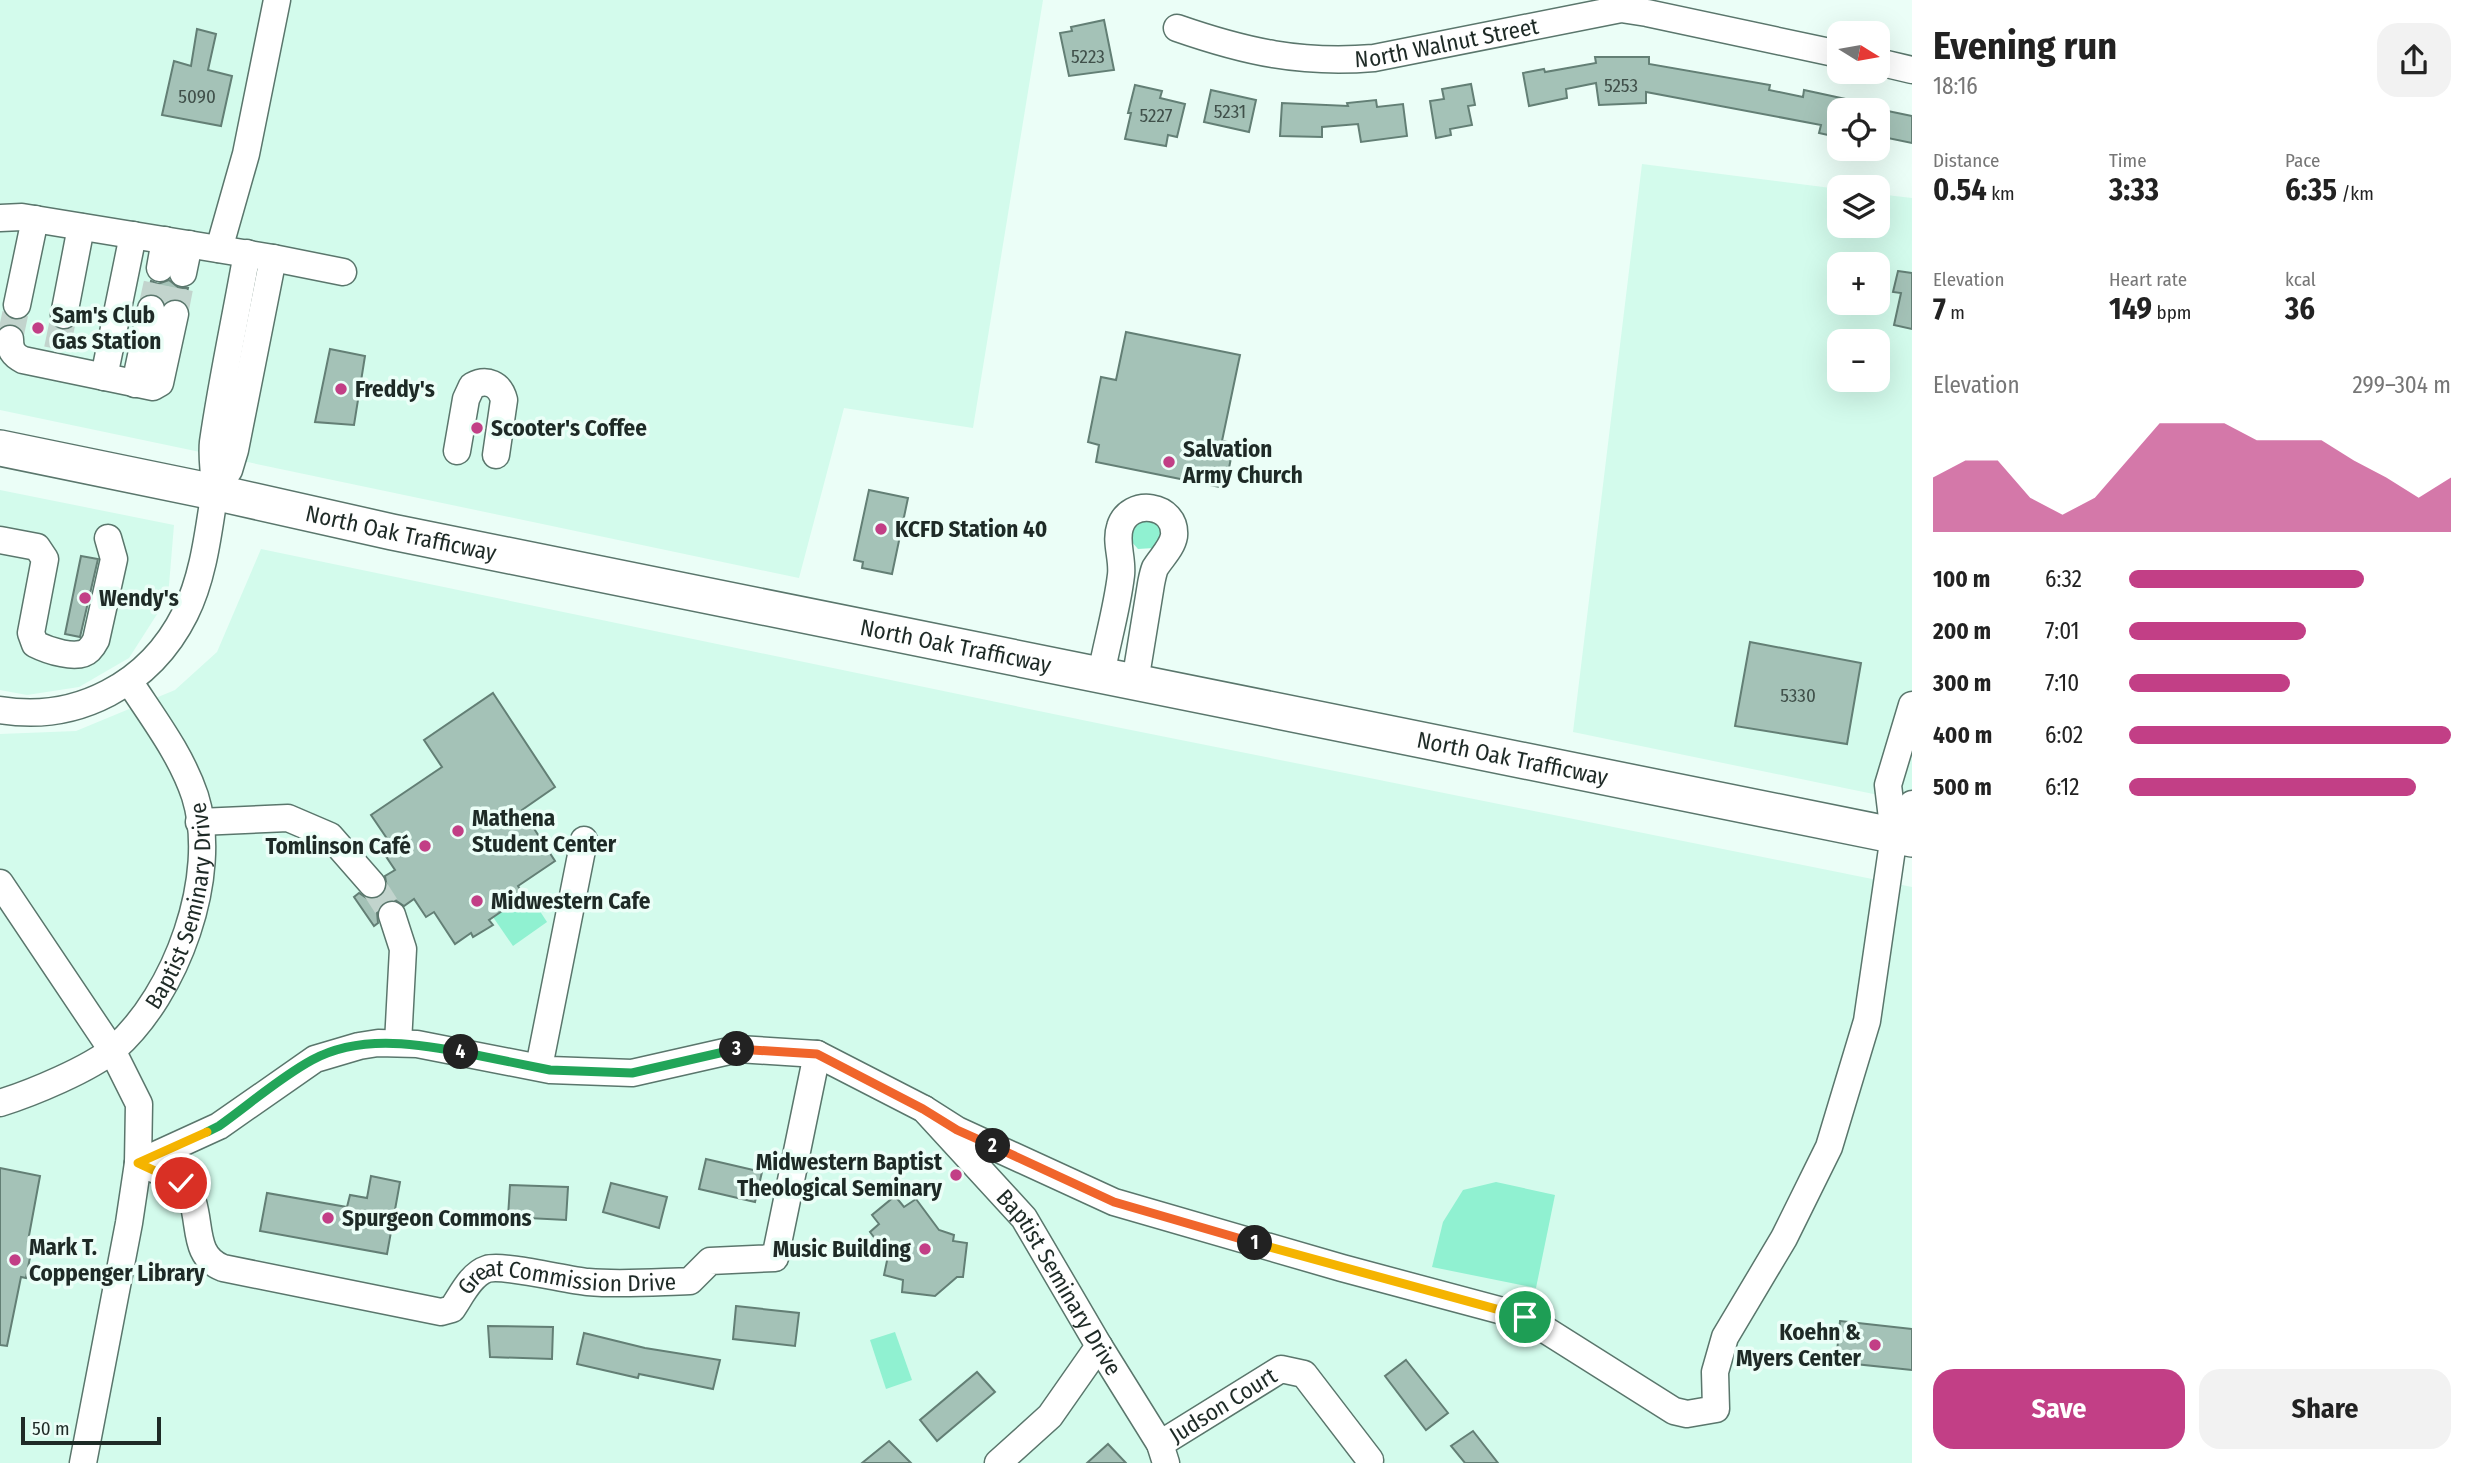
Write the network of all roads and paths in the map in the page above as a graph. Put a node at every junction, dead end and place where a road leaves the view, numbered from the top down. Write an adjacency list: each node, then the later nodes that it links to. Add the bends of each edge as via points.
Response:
1 (278, 0): 11 (street, via 246,154)
2 (1177, 28): 3 (street, North Walnut Street, via 1270,55 1347,60 1621,9)
3 (1827, 51)
4 (1890, 65): 5 (street)
5 (1912, 70)
6 (0, 218): 7 (street)
7 (35, 219): 8 (street); 16 (street)
8 (81, 227): 9 (street); 18 (street)
9 (133, 235): 10 (street); 20 (street)
10 (177, 242): 11 (street); 14 (street)
11 (219, 249): 12 (street)
12 (247, 254): 13 (street); 24 (street, via 213,445)
13 (273, 258): 15 (street); 24 (street, via 235,450 229,470)
14 (171, 270)
15 (343, 272)
16 (17, 305)
17 (163, 312): 20 (street, via 135,384)
18 (64, 315)
19 (10, 340): 20 (street, via 10,349 23,360 55,358)
20 (104, 377)
21 (0, 448): 24 (main road, North Oak Trafficway)
22 (457, 452): 23 (street, via 466,399 472,386 485,382 496,385 504,400)
23 (496, 455)
24 (214, 492): 27 (main road, North Oak Trafficway, via 405,535); 28 (street, via 200,576 185,614 167,643)
25 (108, 538): 26 (street, via 114,559 96,640 80,655 35,644 31,633 45,558 37,547)
26 (0, 540)
27 (1101, 675): 29 (main road, North Oak Trafficway); 29 (street, via 1121,577 1120,526 1133,509 1156,509 1173,524 1174,535 1151,584)
28 (129, 681): 31 (street, via 87,704 64,710); 33 (street, Baptist Seminary Drive, via 174,748 195,797)
29 (1135, 682): 34 (main road, North Oak Trafficway)
30 (1912, 705): 34 (street, via 1888,785)
31 (0, 710)
32 (1912, 804): 34 (street)
33 (199, 822): 37 (street, via 288,818 330,836); 40 (street, Baptist Seminary Drive, via 198,893 186,940 153,1002)
34 (1903, 837): 44 (street, via 1867,1021 1829,1147 1784,1238 1725,1337 1715,1372 1716,1409 1687,1414 1674,1411 1525,1317 1114,1202 957,1130)
35 (584, 841): 42 (street)
36 (0, 883): 40 (street)
37 (372, 884)
38 (392, 915): 39 (street, via 403,949)
39 (398, 1043): 42 (street, Baptist Seminary Drive); 45 (street, Baptist Seminary Drive, via 359,1046 315,1059 219,1126)
40 (112, 1050): 43 (street, Baptist Seminary Drive); 45 (street, via 139,1104)
41 (817, 1054): 42 (street, Baptist Seminary Drive, via 738,1049 632,1073); 44 (street, Baptist Seminary Drive); 45 (street, Great Commission Drive, via 775,1258 710,1261 690,1281 596,1283 489,1268 472,1279 453,1309 441,1312 223,1268 211,1262 201,1248 187,1191 173,1178)
42 (539, 1067)
43 (0, 1102)
44 (923, 1109): 46 (street, Baptist Seminary Drive, via 1024,1218)
45 (138, 1163): 49 (street)
46 (1099, 1346): 47 (street, Baptist Seminary Drive); 50 (street, via 1049,1416)
47 (1163, 1454): 48 (street, Judson Court, via 1281,1369 1304,1374)
48 (1371, 1462)
49 (82, 1463)
50 (999, 1463)

